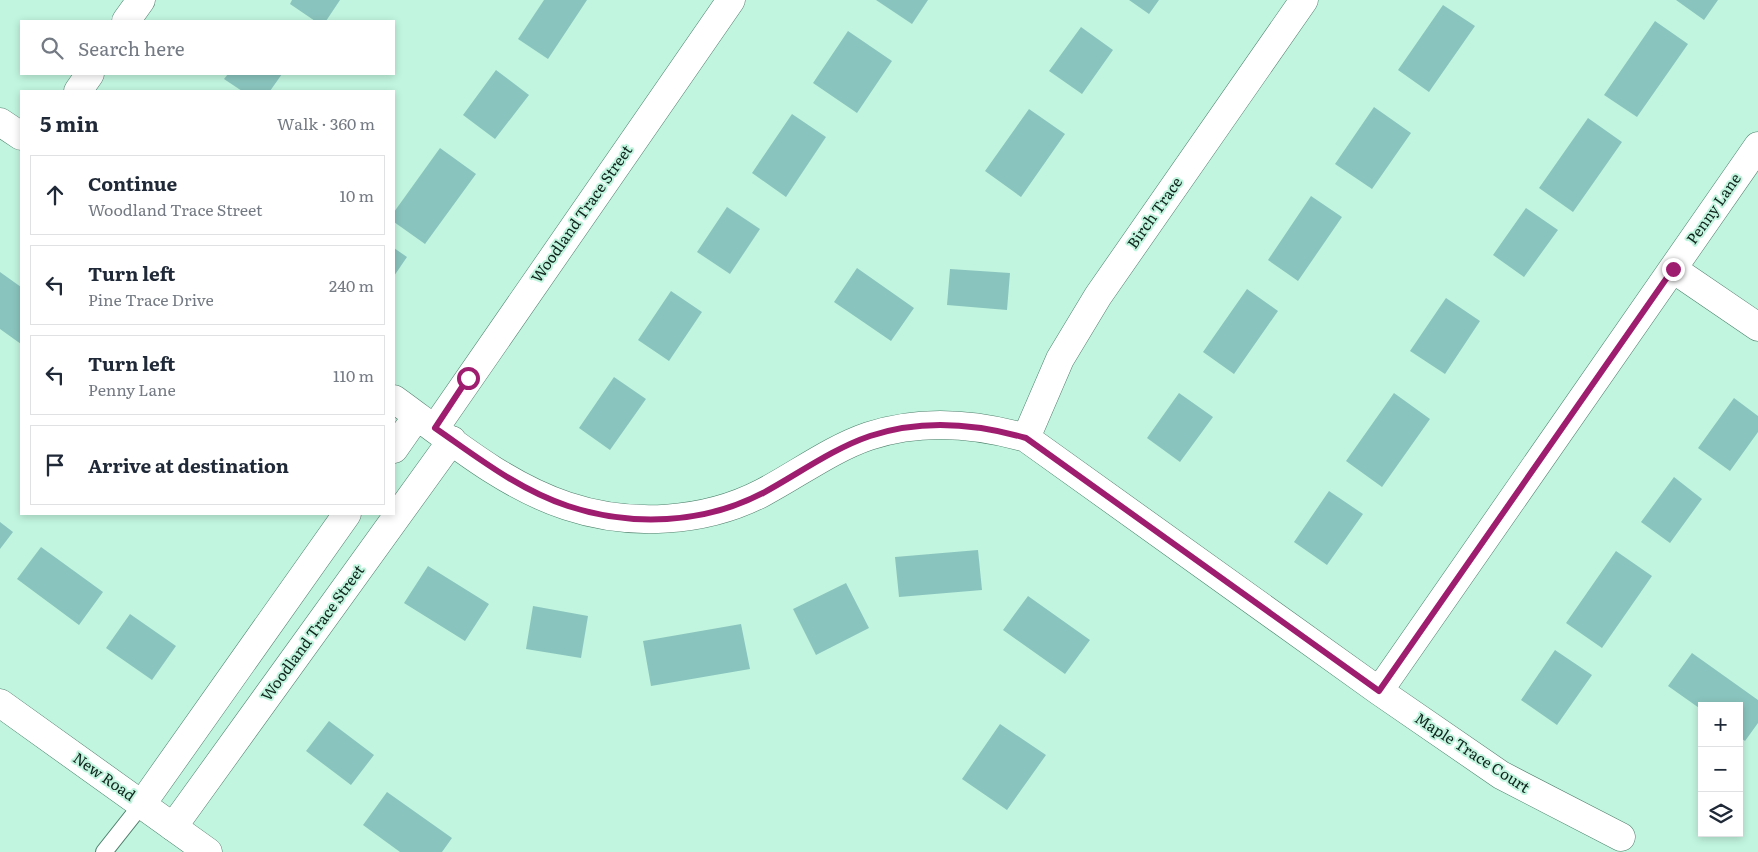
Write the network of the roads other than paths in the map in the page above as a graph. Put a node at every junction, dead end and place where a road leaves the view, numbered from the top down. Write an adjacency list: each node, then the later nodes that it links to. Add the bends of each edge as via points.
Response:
1 (141, 0): 4 (street)
2 (731, 0): 13 (street, Woodland Trace Street)
3 (1304, 0): 14 (street, Birch Trace, via 1098,296 1060,359)
4 (127, 20)
5 (89, 75): 6 (street)
6 (79, 90)
7 (0, 122): 8 (street)
8 (20, 135)
9 (1758, 146): 10 (street, Penny Lane)
10 (1673, 269): 11 (street); 19 (street, Penny Lane)
11 (1758, 327)
12 (395, 400): 13 (street, Maple Trace Court)
13 (435, 428): 14 (street, Maple Trace Court, via 508,479 542,496 594,514 643,520 686,517 733,506 846,446 895,429 926,424 963,425 995,429); 15 (street, Woodland Trace Street); 16 (street, Woodland Trace Street)
14 (1026, 438): 19 (street, Maple Trace Court)
15 (395, 448)
16 (395, 489)
17 (347, 515): 21 (street)
18 (378, 515): 22 (street, Woodland Trace Street)
19 (1379, 691): 23 (street, Maple Trace Court, via 1501,775)
20 (0, 703): 21 (street, New Road)
21 (142, 804): 22 (street, New Road); 24 (lane)
22 (173, 827): 25 (street, New Road)
23 (1621, 837)
24 (104, 852)
25 (208, 852)

